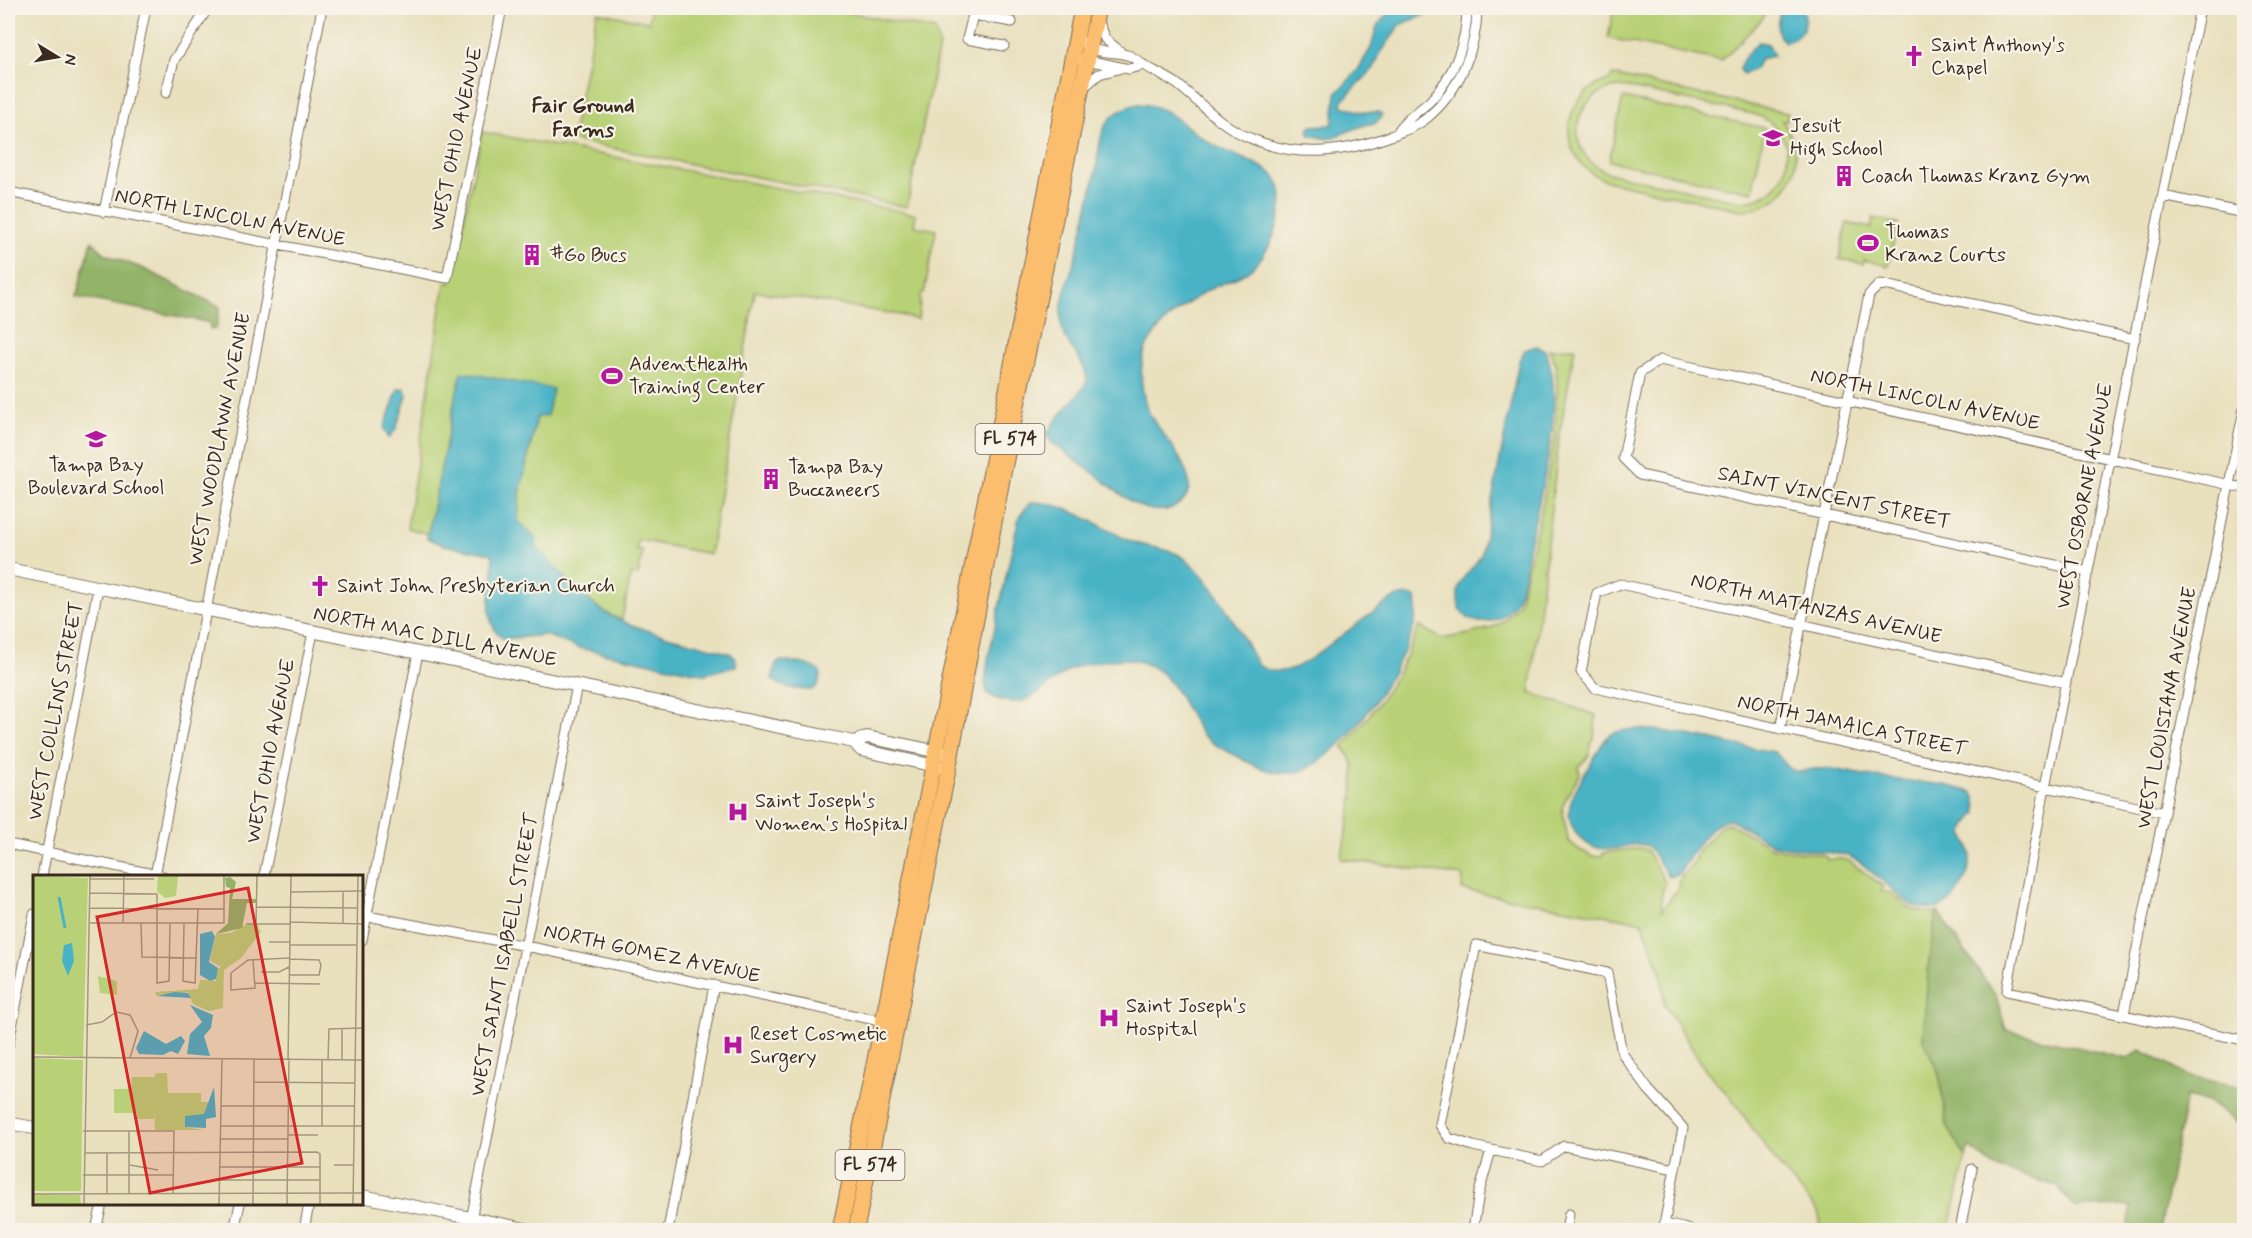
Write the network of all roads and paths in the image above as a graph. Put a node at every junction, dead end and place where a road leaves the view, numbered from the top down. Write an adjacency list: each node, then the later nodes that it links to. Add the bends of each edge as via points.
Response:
1 (146, 8): 23 (street)
2 (208, 8): 19 (street, via 174,60)
3 (322, 8): 25 (street, WEST WOODLAWN AVENUE)
4 (502, 8): 26 (street, WEST OHIO AVENUE)
5 (1082, 8): 11 (main road, FL 574)
6 (1467, 8): 20 (street, via 1464,35 1451,74)
7 (1477, 8): 20 (street, via 1470,52 1454,86 1429,116 1410,130)
8 (2200, 8): 22 (street, WEST OSBORNE AVENUE)
9 (1097, 12): 13 (main road, FL 574); 14 (street, via 1105,39)
10 (1012, 22): 12 (street, via 973,15 967,39)
11 (1076, 35): 13 (street); 15 (main road, FL 574)
12 (1004, 46)
13 (1088, 54): 14 (street); 15 (street); 17 (street); 18 (main road, FL 574)
14 (1127, 55): 16 (street)
15 (1071, 59): 46 (main road, FL 574)
16 (1144, 65): 17 (street); 20 (street, via 1174,82 1228,127 1274,147 1329,151)
17 (1125, 68): 18 (street, via 1099,74)
18 (1081, 92): 46 (main road, FL 574)
19 (166, 93)
20 (1397, 133)
21 (8, 192): 23 (street, NORTH LINCOLN AVENUE)
22 (2163, 195): 24 (street); 27 (street, WEST OSBORNE AVENUE)
23 (104, 212): 25 (street, NORTH LINCOLN AVENUE)
24 (2244, 213)
25 (275, 246): 26 (street, NORTH LINCOLN AVENUE); 38 (street, WEST WOODLAWN AVENUE)
26 (447, 278)
27 (2134, 339): 28 (street, via 1880,284 1869,295); 31 (street, WEST OSBORNE AVENUE)
28 (1846, 401): 30 (street, NORTH LINCOLN AVENUE, via 1660,360 1640,373); 31 (street, NORTH LINCOLN AVENUE); 34 (street)
29 (2244, 409): 32 (street, WEST LOUISIANA AVENUE)
30 (1633, 413): 34 (street, SAINT VINCENT STREET, via 1623,458 1640,475)
31 (2111, 459): 32 (street, NORTH LINCOLN AVENUE); 36 (street, WEST OSBORNE AVENUE)
32 (2229, 485): 33 (street, NORTH LINCOLN AVENUE); 48 (street, WEST LOUISIANA AVENUE)
33 (2244, 488)
34 (1824, 514): 36 (street, SAINT VINCENT STREET); 39 (street)
35 (8, 569): 37 (street, NORTH MAC DILL AVENUE)
36 (2088, 572): 43 (street, WEST OSBORNE AVENUE)
37 (98, 588): 38 (street, NORTH MAC DILL AVENUE); 50 (street, WEST COLLINS STREET)
38 (208, 610): 41 (street, NORTH MAC DILL AVENUE); 53 (street, WEST WOODLAWN AVENUE)
39 (1802, 625): 40 (street, NORTH MATANZAS AVENUE, via 1620,584 1597,593); 43 (street, NORTH MATANZAS AVENUE); 45 (street)
40 (1589, 631): 45 (street, NORTH JAMAICA STREET, via 1581,672 1596,688)
41 (313, 632): 42 (street, NORTH MAC DILL AVENUE); 54 (street, WEST OHIO AVENUE)
42 (418, 653): 44 (street, NORTH MAC DILL AVENUE); 55 (street)
43 (2066, 683): 47 (street, WEST OSBORNE AVENUE)
44 (577, 685): 46 (street, NORTH MAC DILL AVENUE, via 854,742 867,737); 57 (street, WEST SAINT ISABELL STREET)
45 (1780, 729): 47 (street, NORTH JAMAICA STREET)
46 (942, 760): 60 (main road, FL 574)
47 (2045, 787): 48 (street, NORTH JAMAICA STREET); 59 (street, WEST OSBORNE AVENUE, via 2007,991)
48 (2164, 813): 59 (street, WEST LOUISIANA AVENUE)
49 (8, 844): 50 (street)
50 (47, 852): 51 (street, WEST COLLINS STREET); 52 (street)
51 (42, 875)
52 (153, 875)
53 (158, 875)
54 (264, 875)
55 (364, 915): 57 (street, NORTH GOMEZ AVENUE)
56 (33, 919): 62 (street)
57 (526, 946): 58 (street, NORTH GOMEZ AVENUE); 73 (street, WEST SAINT ISABELL STREET)
58 (714, 985): 60 (street, NORTH GOMEZ AVENUE); 79 (street)
59 (2124, 1014): 61 (street)
60 (891, 1023): 80 (main road, FL 574); 81 (main road, FL 574)
61 (2244, 1040)
62 (8, 1047)
63 (8, 1123): 64 (street)
64 (33, 1128)
65 (1491, 1150): 66 (street, via 1542,1161 1564,1146); 66 (street, via 1449,1138 1440,1125 1476,945 1607,973 1622,1053 1683,1128); 82 (street)
66 (1675, 1169): 74 (street)
67 (1972, 1169): 85 (street)
68 (363, 1196): 73 (street)
69 (102, 1205): 75 (street)
70 (240, 1205): 76 (street)
71 (309, 1205): 77 (street)
72 (1569, 1214): 83 (street)
73 (470, 1225): 78 (street)
74 (1664, 1227): 84 (street)
75 (96, 1230)
76 (234, 1230)
77 (304, 1230)
78 (530, 1230)
79 (668, 1230)
80 (840, 1230)
81 (856, 1230)
82 (1473, 1230)
83 (1566, 1230)
84 (1691, 1230)
85 (1960, 1230)

